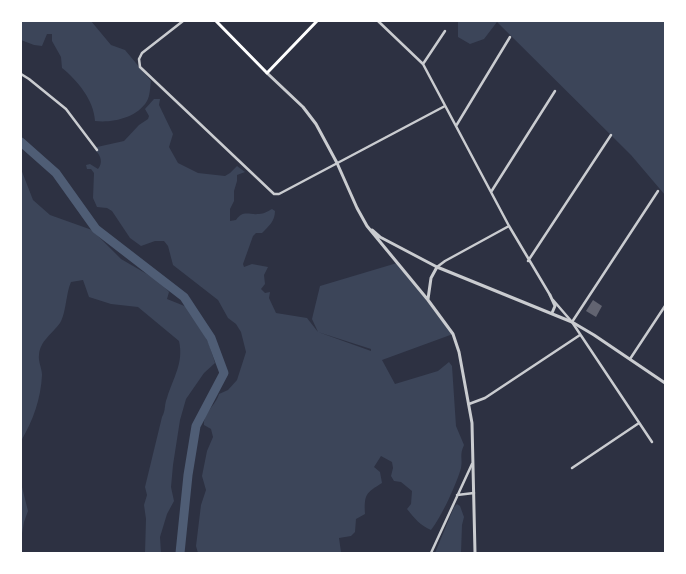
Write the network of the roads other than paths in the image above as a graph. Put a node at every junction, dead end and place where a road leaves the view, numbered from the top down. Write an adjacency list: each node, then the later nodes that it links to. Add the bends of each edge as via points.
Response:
1 (183, 21): 15 (street, via 142,53 139,61 142,69 271,192 276,194)
2 (216, 21): 8 (main road)
3 (317, 21): 8 (main road)
4 (378, 21): 7 (street)
5 (445, 31): 7 (street)
6 (510, 38): 12 (street)
7 (423, 64): 11 (street)
8 (267, 73): 15 (street, via 303,107)
9 (21, 74): 14 (street, via 66,109)
10 (555, 91): 16 (street)
11 (445, 106): 12 (street); 15 (street)
12 (456, 126): 16 (street)
13 (610, 136): 20 (street)
14 (97, 150)
15 (337, 163): 19 (street, via 357,208)
16 (491, 192): 18 (street)
17 (658, 192): 26 (street)
18 (509, 226): 20 (street); 21 (street)
19 (370, 228): 21 (street, via 380,237); 23 (street)
20 (528, 261): 22 (street)
21 (437, 267): 23 (street, via 431,278); 25 (street)
22 (550, 295): 25 (street, via 555,306); 26 (street)
23 (428, 300): 30 (street, via 449,326 457,342)
24 (665, 306): 28 (street)
25 (552, 313): 26 (street)
26 (572, 322): 27 (street); 28 (street)
27 (580, 334): 30 (street, via 485,398); 31 (street)
28 (630, 359): 29 (street)
29 (665, 383)
30 (469, 404): 33 (street)
31 (639, 423): 32 (street); 34 (street)
32 (652, 442)
33 (474, 461): 35 (street); 36 (street)
34 (572, 468)
35 (474, 493): 36 (street); 38 (street)
36 (457, 495): 37 (street)
37 (431, 553)
38 (475, 553)

